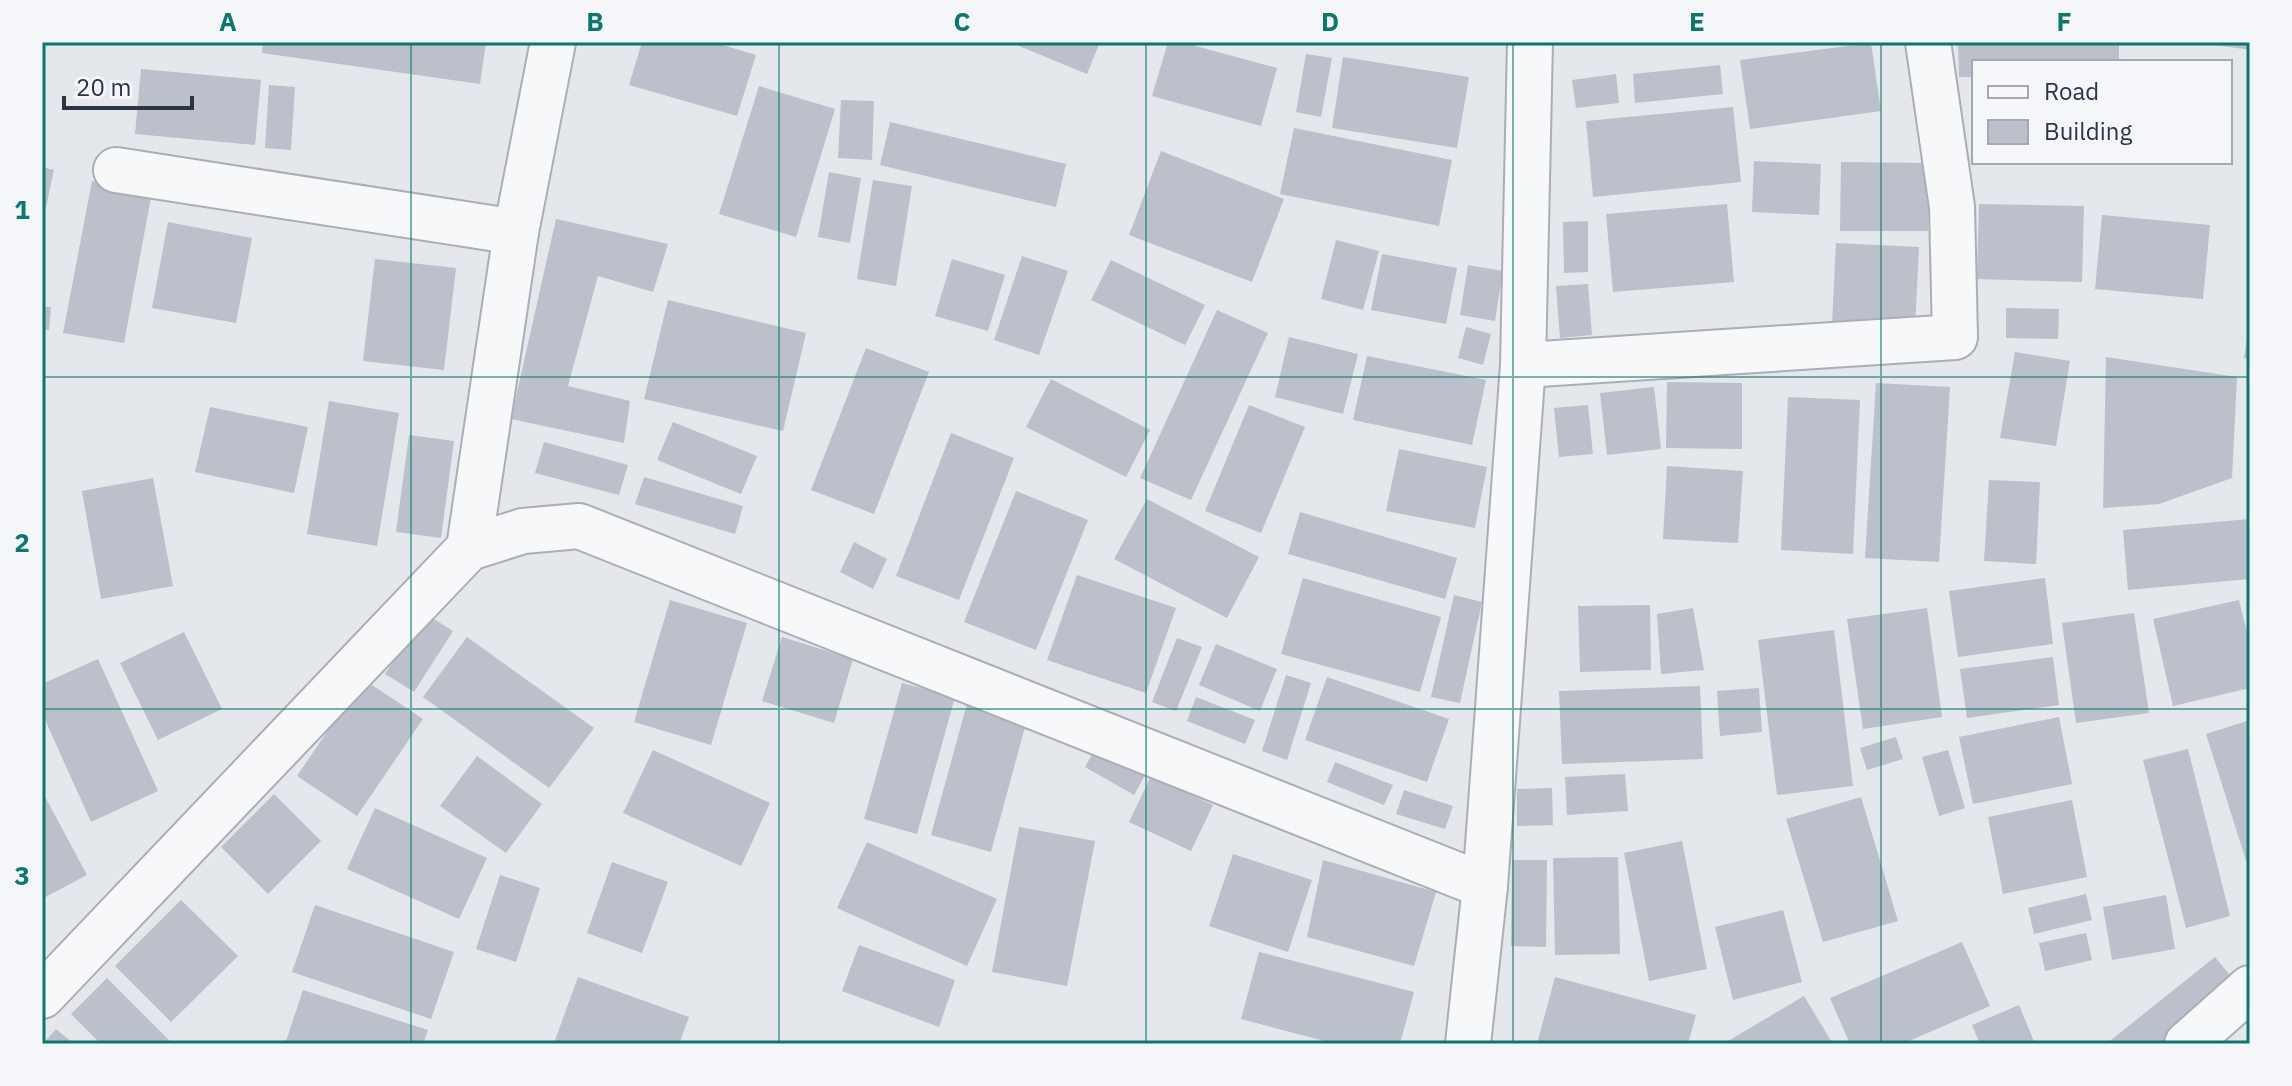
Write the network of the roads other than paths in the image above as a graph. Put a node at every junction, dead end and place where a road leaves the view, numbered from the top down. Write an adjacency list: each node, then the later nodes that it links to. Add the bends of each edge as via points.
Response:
1 (553, 42): 5 (street)
2 (1530, 42): 6 (street)
3 (1928, 42): 6 (street, via 1952,207 1955,337)
4 (116, 170): 5 (street)
5 (516, 232): 7 (street)
6 (1523, 365): 8 (street)
7 (469, 548): 8 (street, via 523,531 579,526); 10 (street)
8 (1485, 886): 11 (street)
9 (2250, 988): 12 (street)
10 (42, 996)
11 (1468, 1044)
12 (2187, 1044)

